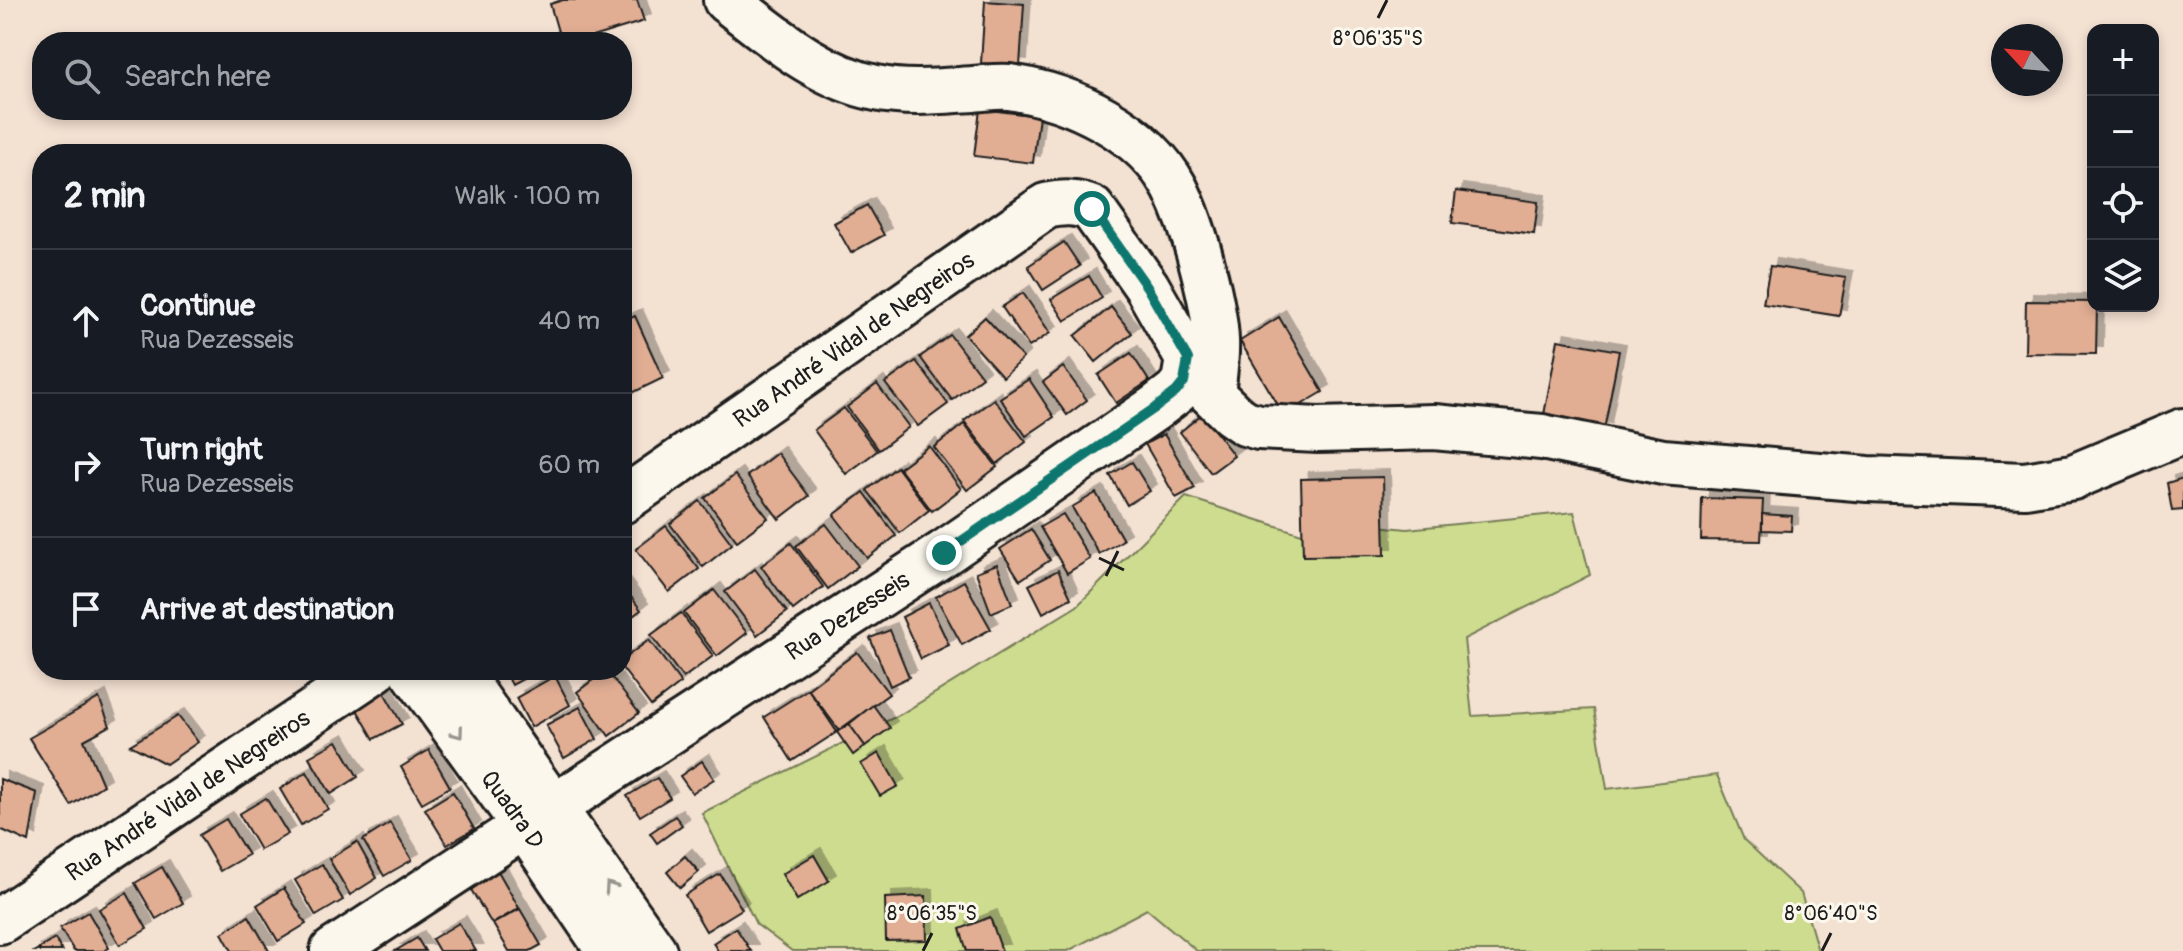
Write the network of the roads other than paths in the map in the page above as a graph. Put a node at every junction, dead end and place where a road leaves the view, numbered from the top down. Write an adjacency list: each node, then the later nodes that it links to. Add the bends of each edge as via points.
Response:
1 (726, 0): 2 (street, via 800,56 876,88 1006,87 1040,93 1123,130 1174,185 1192,226 1217,341)
2 (1200, 382): 3 (street, via 1232,414 1259,427 1434,427 1542,437 1663,462 1955,484 2025,485 2073,477); 4 (street, Rua André Vidal de Negreiros, via 1147,287 1092,209 1062,202 1046,206); 8 (street, Rua Dezesseis, via 1184,382 944,553)
3 (2183, 431)
4 (632, 494)
5 (360, 680): 9 (street, Rua André Vidal de Negreiros)
6 (421, 680): 8 (street, Quadra D, one-way to 8)
7 (463, 680): 8 (street, Quadra D)
8 (539, 815): 10 (street, Rua Dezesseis); 11 (street, Quadra D); 12 (street, Quadra D, one-way to 8)
9 (0, 921)
10 (333, 951)
11 (609, 951)
12 (654, 951)

